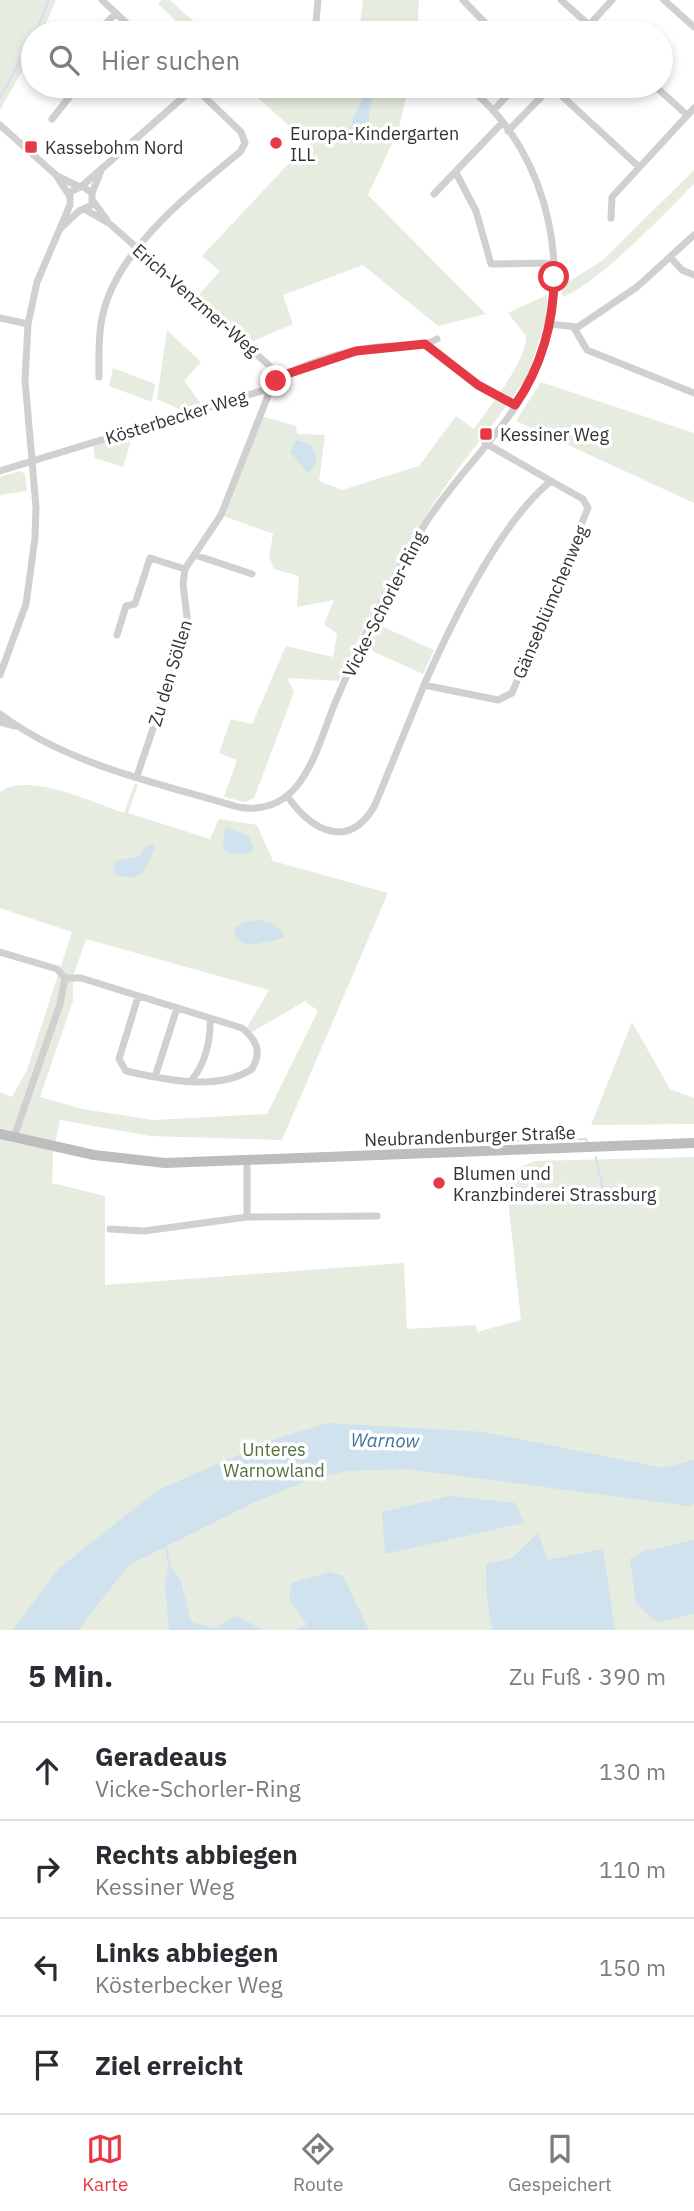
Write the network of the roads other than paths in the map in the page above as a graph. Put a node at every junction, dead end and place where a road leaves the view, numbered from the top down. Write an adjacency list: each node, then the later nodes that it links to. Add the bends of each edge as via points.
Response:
1 (102, 0): 7 (street)
2 (318, 0): 10 (street)
3 (463, 0): 11 (street)
4 (561, 0): 12 (street)
5 (612, 0): 13 (street)
6 (664, 0): 14 (street)
7 (116, 13): 8 (street); 9 (street)
8 (108, 21)
9 (123, 21)
10 (316, 21)
11 (483, 21)
12 (585, 21)
13 (593, 21)
14 (694, 27)
15 (69, 98): 26 (street)
16 (182, 98): 31 (street)
17 (207, 98): 44 (street, via 241,132 245,143)
18 (479, 98): 24 (street, Vicke-Schorler-Ring)
19 (505, 98): 24 (street)
20 (540, 98): 29 (street)
21 (562, 98): 30 (street)
22 (668, 98): 25 (street)
23 (694, 108): 25 (street)
24 (493, 111): 27 (street, Vicke-Schorler-Ring)
25 (687, 115): 30 (street)
26 (52, 119)
27 (502, 123): 29 (street, Vicke-Schorler-Ring); 32 (street)
28 (0, 125): 33 (street)
29 (508, 131): 46 (street, Vicke-Schorler-Ring, via 541,194)
30 (639, 167): 40 (street, via 612,197)
31 (101, 171): 34 (street); 37 (street)
32 (456, 173): 35 (street); 46 (street, via 476,211 491,264)
33 (56, 175): 34 (street); 36 (street)
34 (80, 186): 36 (street); 37 (street)
35 (434, 194)
36 (69, 195): 38 (street)
37 (93, 197): 39 (street); 41 (street, Erich-Venzmer-Weg)
38 (70, 205): 39 (street); 42 (street)
39 (83, 211): 41 (street, Erich-Venzmer-Weg); 42 (street)
40 (611, 218)
41 (110, 224): 44 (street, Erich-Venzmer-Weg)
42 (60, 230): 49 (street, via 40,272)
43 (694, 235): 45 (street)
44 (137, 250): 54 (street, Erich-Venzmer-Weg); 55 (street, via 120,272 105,306)
45 (671, 258): 47 (street); 51 (street)
46 (554, 262): 50 (street, Vicke-Schorler-Ring)
47 (694, 275)
48 (0, 318): 49 (street)
49 (28, 324): 60 (street, via 25,380)
50 (549, 324): 51 (street); 58 (street, Vicke-Schorler-Ring, via 536,368)
51 (574, 328): 57 (street, via 592,353)
52 (437, 339): 53 (street)
53 (425, 344): 54 (street, via 356,351); 58 (street, via 478,385)
54 (281, 376): 56 (street, Kösterbecker Weg)
55 (99, 377)
56 (271, 388): 60 (street, Kösterbecker Weg); 63 (street, via 221,516)
57 (694, 393)
58 (515, 405): 59 (street, Vicke-Schorler-Ring)
59 (485, 443): 62 (street, Gänseblümchenweg); 73 (street, Vicke-Schorler-Ring, via 407,552 354,660 308,773)
60 (33, 462): 61 (street, Kösterbecker Weg); 67 (street, via 36,523 29,587)
61 (0, 471)
62 (551, 481): 68 (street, via 475,581); 68 (street, Gänseblümchenweg, via 583,499 588,508 512,693 498,701)
63 (195, 555): 64 (street); 65 (street)
64 (185, 569): 66 (street, via 150,558 135,604 126,606); 72 (street, Zu den Söllen, via 188,625)
65 (252, 574)
66 (117, 635)
67 (0, 676)
68 (424, 685): 73 (street, via 375,805 362,821 344,830 328,831 304,819)
69 (0, 714): 71 (street)
70 (0, 722): 71 (street)
71 (15, 726): 72 (street, via 83,759)
72 (137, 776): 73 (street, via 248,809 267,807)
73 (288, 797)
74 (0, 952): 75 (street, via 57,969)
75 (65, 978): 76 (street, via 81,978); 82 (street)
76 (138, 997): 77 (street); 79 (street, via 120,1064 126,1071)
77 (177, 1009): 78 (street); 79 (street)
78 (210, 1019): 80 (street, via 211,1034); 80 (street, via 249,1034 257,1048 256,1063 235,1077)
79 (155, 1077): 80 (street)
80 (191, 1081)
81 (0, 1135): 82 (main road, Neubrandenburger Straße)
82 (13, 1137): 84 (main road, Neubrandenburger Straße, via 134,1161)
83 (694, 1143): 84 (main road, Neubrandenburger Straße)
84 (247, 1160): 86 (street)
85 (377, 1216): 86 (street)
86 (247, 1217): 87 (street, via 144,1231)
87 (110, 1229)

